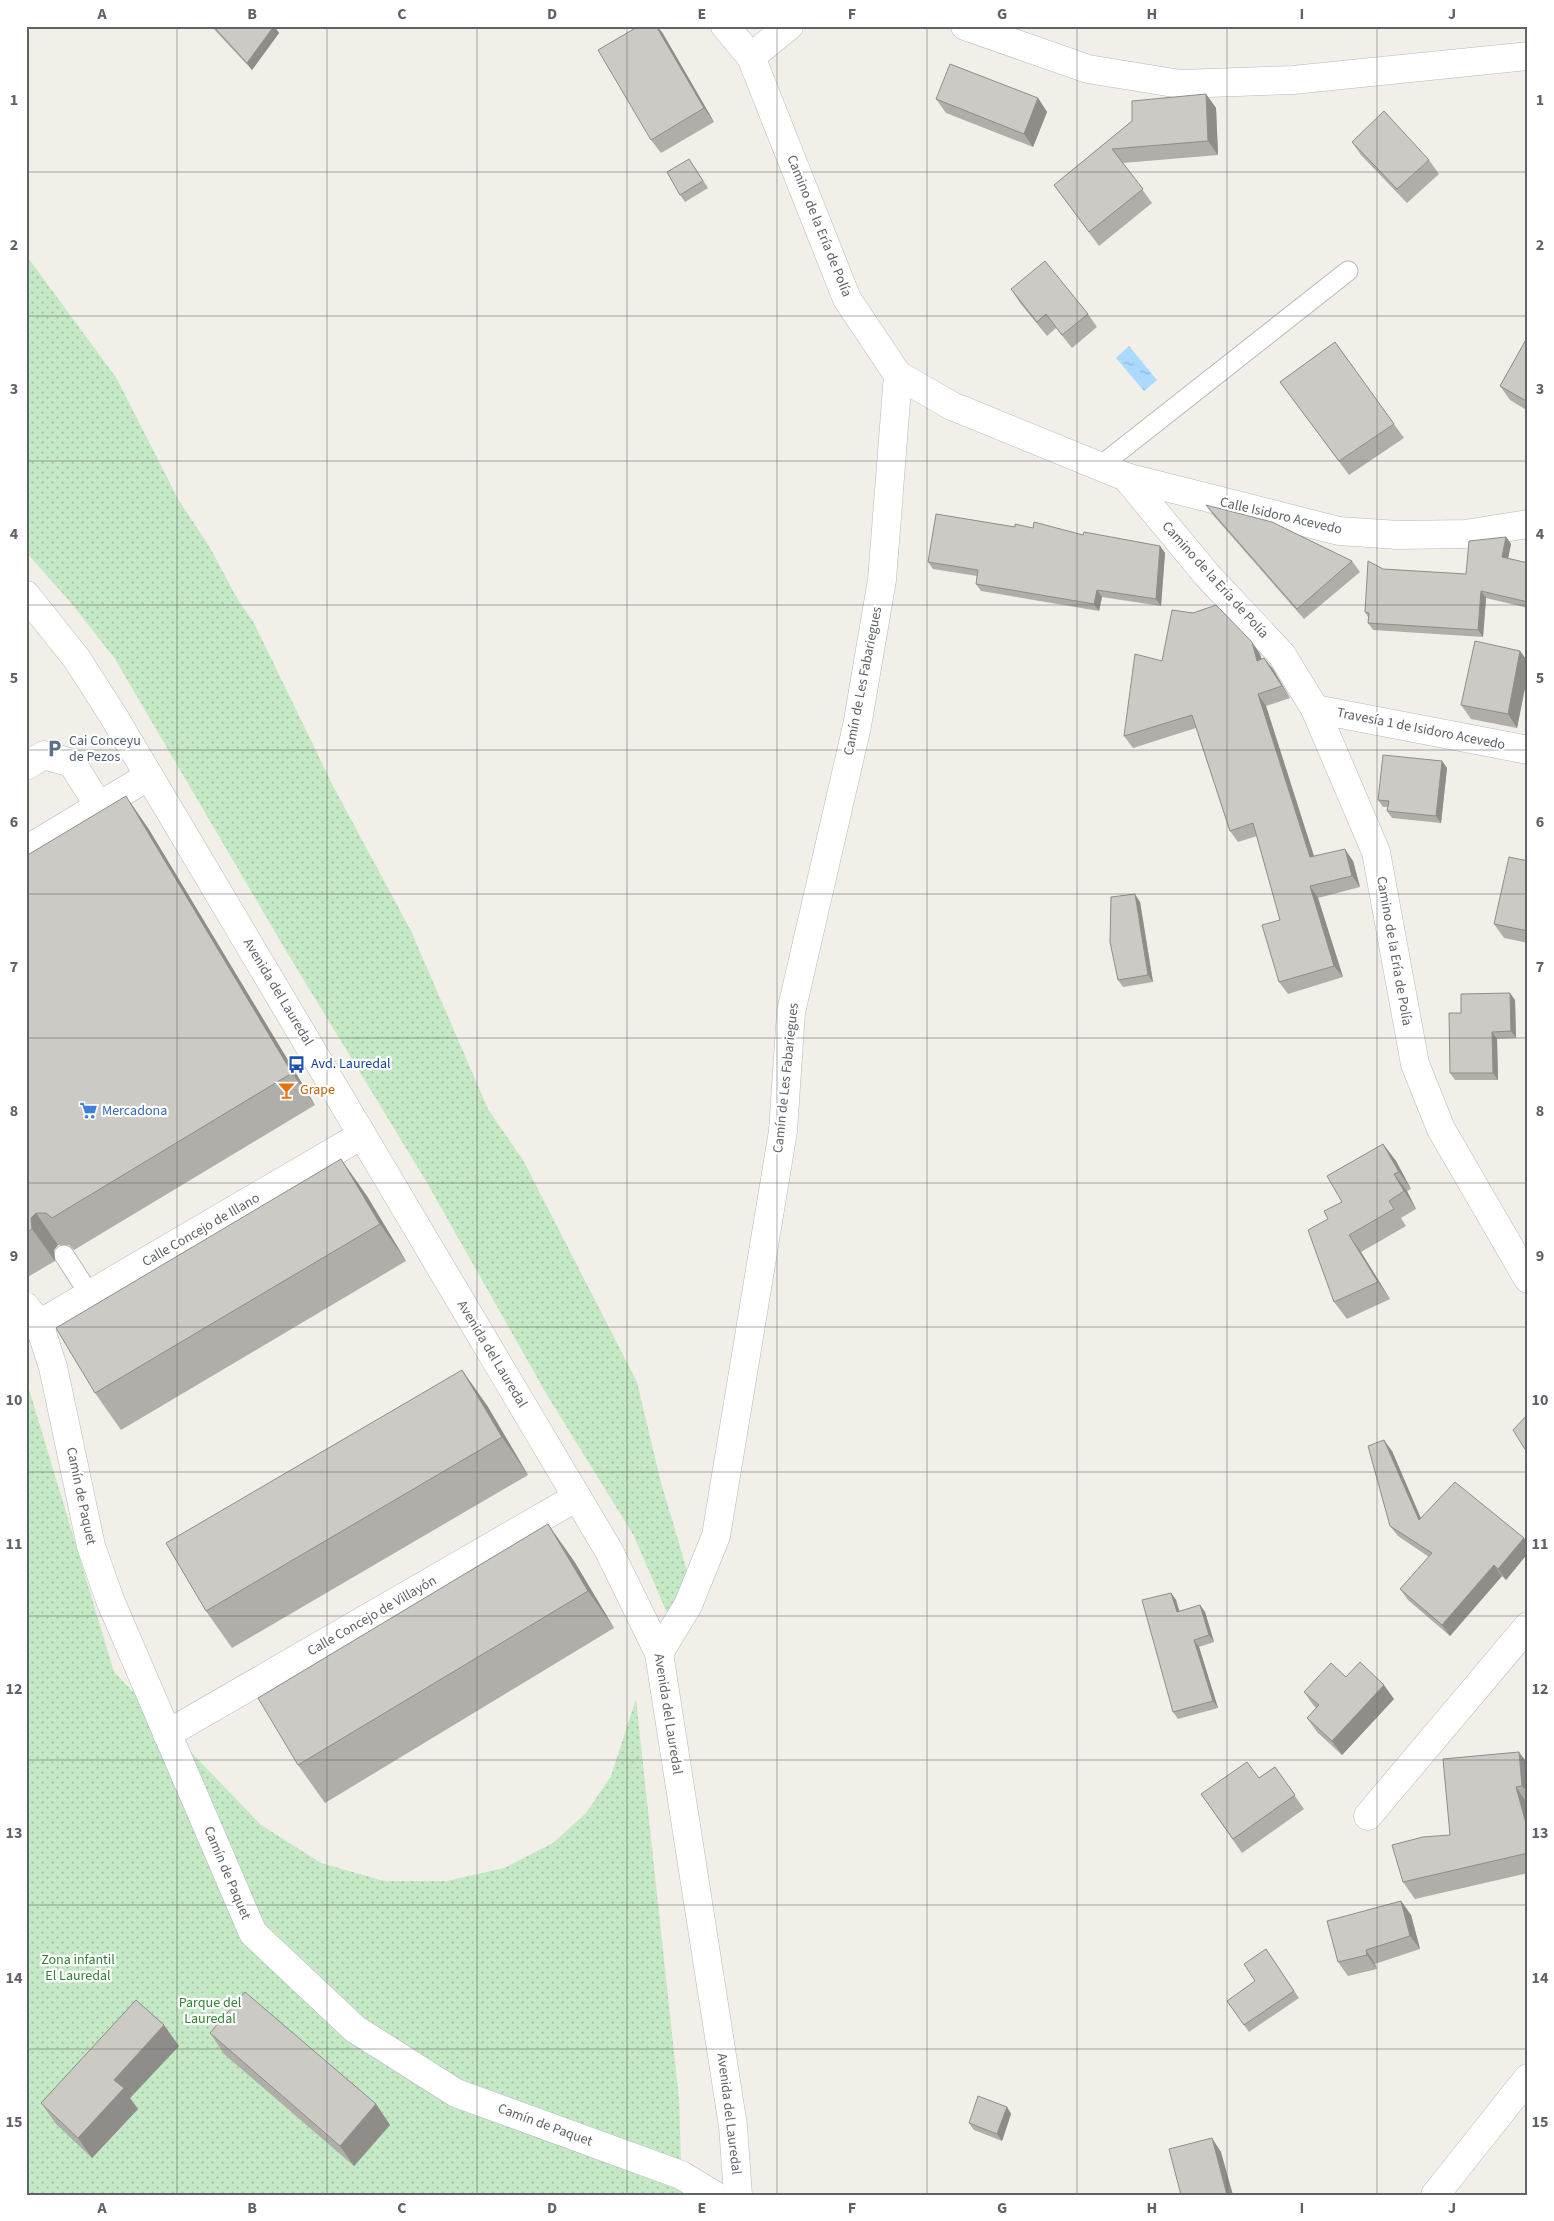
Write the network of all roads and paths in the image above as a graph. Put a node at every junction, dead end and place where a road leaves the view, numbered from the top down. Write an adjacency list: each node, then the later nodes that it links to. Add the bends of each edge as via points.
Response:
1 (725, 26): 5 (street, Camino de la Ería de Polía)
2 (789, 26): 5 (street)
3 (965, 26): 4 (street, via 1088,69 1180,84 1293,80)
4 (1528, 56)
5 (751, 57): 7 (street, Camino de la Ería de Polía, via 847,299)
6 (1348, 271): 8 (lane)
7 (898, 375): 8 (street, Camino de la Ería de Polía, via 952,406); 25 (street, Camín de Les Fabariegues, via 882,580 856,726 791,1012 783,1131 716,1536 688,1605)
8 (1099, 466): 9 (street, Camino de la Ería de Polía)
9 (1126, 478): 10 (street, Calle Isidoro Acevedo, via 1339,531 1398,535 1465,534); 12 (street, Camino de la Ería de Polía, via 1207,575 1282,655)
10 (1528, 524)
11 (26, 595): 15 (street, Avenida del Lauredal, via 77,659)
12 (1315, 709): 13 (street, Travesía 1 de Isidoro Acevedo); 20 (street, Camino de la Ería de Polía, via 1376,852 1415,1064 1441,1129)
13 (1528, 750)
14 (26, 766): 16 (street, via 44,755 72,763)
15 (149, 776): 16 (street); 18 (street, Avenida del Lauredal)
16 (99, 806): 17 (street)
17 (26, 850)
18 (362, 1135): 21 (street, Calle Concejo de Illano); 23 (street, Avenida del Lauredal)
19 (64, 1255): 21 (lane)
20 (1528, 1278)
21 (90, 1295): 22 (street, Calle Concejo de Illano)
22 (33, 1316): 26 (street, Camín de Paquet, via 53,1367 91,1546 110,1600)
23 (577, 1497): 25 (street, Avenida del Lauredal, via 609,1551); 26 (street, Calle Concejo de Villayón)
24 (1528, 1626): 27 (street)
25 (660, 1653): 30 (street, Avenida del Lauredal, via 733,2126)
26 (167, 1734): 29 (street, Camín de Paquet, via 253,1933 355,2029 456,2093 681,2175)
27 (1368, 1816)
28 (1528, 2078): 31 (street)
29 (714, 2195)
30 (738, 2195)
31 (1435, 2195)

